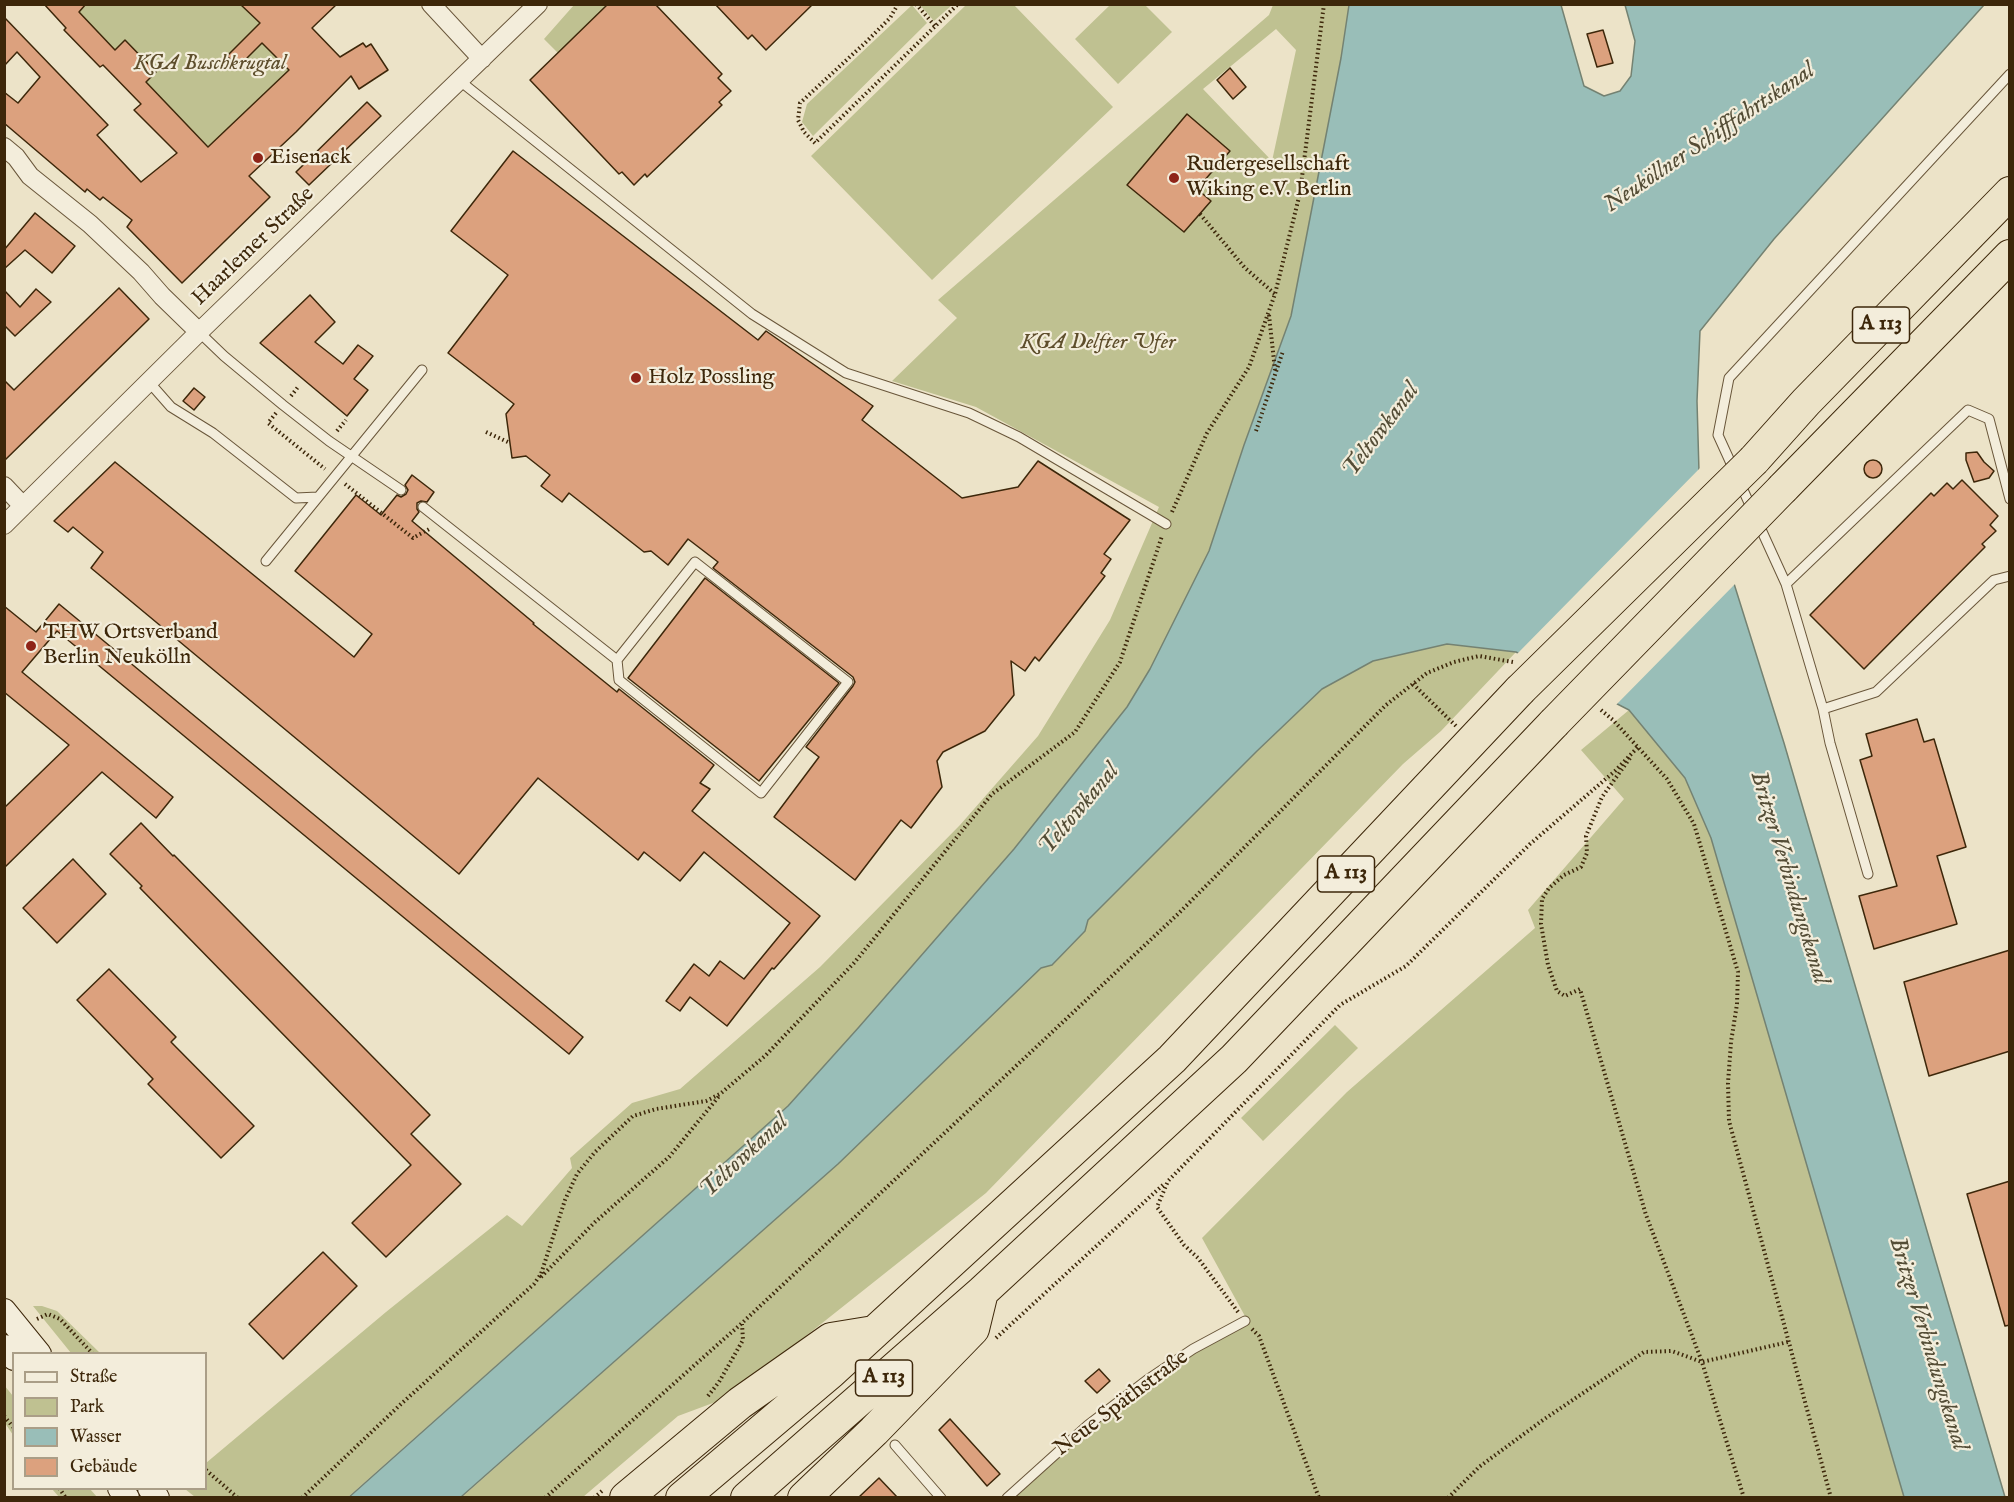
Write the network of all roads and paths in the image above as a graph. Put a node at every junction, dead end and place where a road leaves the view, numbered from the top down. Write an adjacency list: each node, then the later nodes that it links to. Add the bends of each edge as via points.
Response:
1 (431, 4): 8 (street)
2 (538, 4): 8 (street, Haarlemer Straße)
3 (898, 4): 7 (path, via 890,18 800,103 798,120 814,143)
4 (916, 4): 7 (path)
5 (958, 4): 7 (path)
6 (1324, 4): 17 (path, via 1300,193)
7 (935, 26)
8 (483, 59): 10 (street, Haarlemer Straße)
9 (2010, 74): 41 (lane, via 1729,378 1718,435)
10 (460, 81): 19 (street, Haarlemer Straße); 37 (lane, via 752,314 827,362 846,373 969,413 1019,436)
11 (4, 147): 13 (street)
12 (4, 166): 13 (street)
13 (30, 176): 19 (street, via 90,224)
14 (2010, 193): 43 (highway, A 113, bridge, via 1754,460)
15 (1200, 214): 17 (path, via 1245,268)
16 (2010, 256): 53 (highway, A 113, bridge, via 1485,794 1234,1059)
17 (1275, 294): 18 (path)
18 (1269, 312): 22 (path); 37 (path, via 1249,367 1207,433)
19 (199, 332): 23 (street, Haarlemer Straße); 28 (lane, via 283,405)
20 (1283, 351): 22 (path)
21 (422, 370): 28 (lane)
22 (1275, 374): 25 (path)
23 (149, 382): 32 (lane, via 171,407 213,433 296,498); 34 (street, Haarlemer Straße)
24 (268, 423): 29 (path)
25 (1256, 431)
26 (486, 432): 27 (path)
27 (510, 443)
28 (352, 457): 29 (lane); 31 (lane)
29 (335, 477): 32 (lane); 36 (path, via 413,538)
30 (4, 486): 34 (street)
31 (401, 490)
32 (318, 498): 39 (lane)
33 (2010, 499): 41 (lane, via 1989,419 1968,410)
34 (23, 507): 38 (street, Haarlemer Straße)
35 (423, 507): 36 (lane)
36 (441, 522): 42 (lane)
37 (1166, 524): 50 (path, via 1120,662 1075,732 992,794 854,963 765,1056)
38 (4, 525)
39 (266, 561)
40 (2010, 576): 46 (lane, via 1994,580 1876,692)
41 (1786, 584): 46 (lane)
42 (617, 660): 42 (lane, via 619,680 761,793 848,682 695,562)
43 (1521, 679): 44 (path, via 1513,662 1479,656 1427,673); 58 (highway, A 113, via 1172,1059)
44 (1413, 684): 47 (path); 57 (path, via 1386,705 1178,914)
45 (1599, 709): 48 (path)
46 (1823, 710): 49 (lane)
47 (1456, 727)
48 (1638, 747): 51 (path, via 1530,844 1406,966 1340,1005); 60 (path, via 1668,779 1694,824 1738,972 1728,1073 1729,1121); 63 (path, via 1602,797 1586,836 1587,853 1581,867 1564,875 1542,899 1541,924 1557,991 1565,996 1580,989 1646,1215)
49 (1868, 874)
50 (720, 1094): 52 (path, via 669,1157); 52 (path, via 706,1101 633,1116 587,1160 565,1200 541,1274)
51 (1167, 1181): 56 (path, via 1157,1208); 59 (path)
52 (534, 1284): 69 (path)
53 (982, 1292): 73 (highway, A 113); 74 (highway, via 973,1329)
54 (4, 1311): 61 (main road)
55 (34, 1321): 62 (path, via 48,1314 60,1319)
56 (1245, 1321): 76 (lane, Neue Späthstraße, via 1147,1380 1088,1425); 77 (path, via 1259,1336)
57 (742, 1323): 64 (path, via 743,1340 736,1354); 70 (path)
58 (874, 1332): 67 (highway, via 831,1339); 72 (highway, A 113)
59 (995, 1339)
60 (1788, 1342): 63 (path); 80 (path)
61 (38, 1352)
62 (92, 1352)
63 (1702, 1362): 78 (path, via 1672,1352 1644,1352 1479,1467); 79 (path)
64 (699, 1404)
65 (895, 1445): 75 (lane)
66 (207, 1471): 68 (path)
67 (614, 1494): 71 (path)
68 (238, 1497)
69 (302, 1497)
70 (544, 1497)
71 (594, 1497)
72 (682, 1497)
73 (747, 1497)
74 (804, 1497)
75 (941, 1497)
76 (1007, 1497)
77 (1319, 1497)
78 (1448, 1497)
79 (1744, 1497)
80 (1831, 1497)

